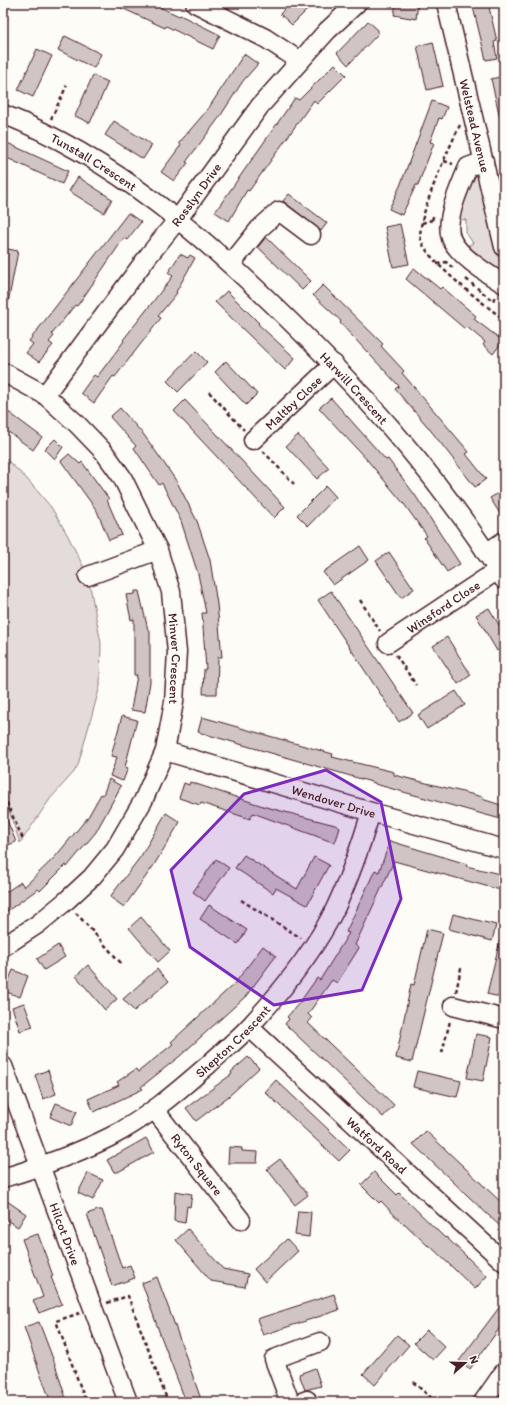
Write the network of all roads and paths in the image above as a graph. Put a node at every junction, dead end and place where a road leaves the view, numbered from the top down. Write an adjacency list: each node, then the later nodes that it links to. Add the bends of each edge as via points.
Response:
1 (195, 3): 4 (street, via 265,38)
2 (357, 3): 4 (street, Rosslyn Drive)
3 (446, 3): 8 (street, Welstead Avenue)
4 (300, 61): 11 (street, Rosslyn Drive, via 260,106)
5 (67, 85): 7 (path)
6 (3, 114): 7 (street, Tunstall Crescent)
7 (44, 132): 11 (street, Tunstall Crescent, via 97,161)
8 (484, 161): 12 (street, Welstead Avenue); 16 (street, via 468,167 450,220 451,238 459,250)
9 (435, 186): 10 (path)
10 (439, 187)
11 (178, 219): 15 (street, Harwill Crescent); 21 (street, Rosslyn Drive)
12 (501, 221): 14 (street, Welstead Avenue)
13 (310, 235): 15 (street, via 279,211 259,229)
14 (504, 247)
15 (231, 264): 19 (street, Harwill Crescent)
16 (504, 284)
17 (489, 298): 18 (path)
18 (485, 304)
19 (334, 364): 22 (street, Maltby Close); 25 (street, Harwill Crescent, via 402,440 464,519)
20 (3, 372): 21 (street, Minver Crescent)
21 (45, 395): 24 (street, Minver Crescent, via 104,452 118,471)
22 (253, 440)
23 (504, 541): 25 (street)
24 (158, 550): 27 (street); 29 (street, Minver Crescent, via 172,592 176,652 174,702)
25 (486, 553): 26 (street, Harwill Crescent)
26 (501, 575): 28 (street, Winsford Close)
27 (88, 576)
28 (388, 643)
29 (165, 751): 31 (street, Wendover Drive); 35 (street, Minver Crescent, via 143,801 115,849 92,877)
30 (3, 789): 32 (path)
31 (371, 812): 33 (street, Wendover Drive); 36 (street, Shepton Crescent, via 356,860 334,910)
32 (23, 839)
33 (504, 850)
34 (241, 900): 36 (path)
35 (66, 901): 37 (street, Minver Crescent, via 38,924); 38 (path)
36 (313, 946): 41 (street, Shepton Crescent, via 286,984)
37 (3, 947)
38 (122, 963)
39 (453, 1006): 40 (street)
40 (504, 1019)
41 (249, 1027): 43 (street, Shepton Crescent, via 187,1084); 47 (street, Watford Road)
42 (3, 1066): 44 (street, Hilcot Drive)
43 (154, 1109): 44 (street, Shepton Crescent, via 111,1136); 46 (street, Ryton Square)
44 (40, 1167): 45 (street, Shepton Crescent); 48 (street, Hilcot Drive)
45 (3, 1178)
46 (241, 1220)
47 (504, 1262)
48 (94, 1308): 53 (path, via 56,1321); 54 (street, Hilcot Drive); 55 (path, via 128,1296)
49 (320, 1342): 52 (street, via 274,1360)
50 (504, 1372): 57 (street)
51 (413, 1382): 56 (path)
52 (296, 1399)
53 (86, 1402)
54 (128, 1402)
55 (168, 1402)
56 (436, 1402)
57 (482, 1402)

